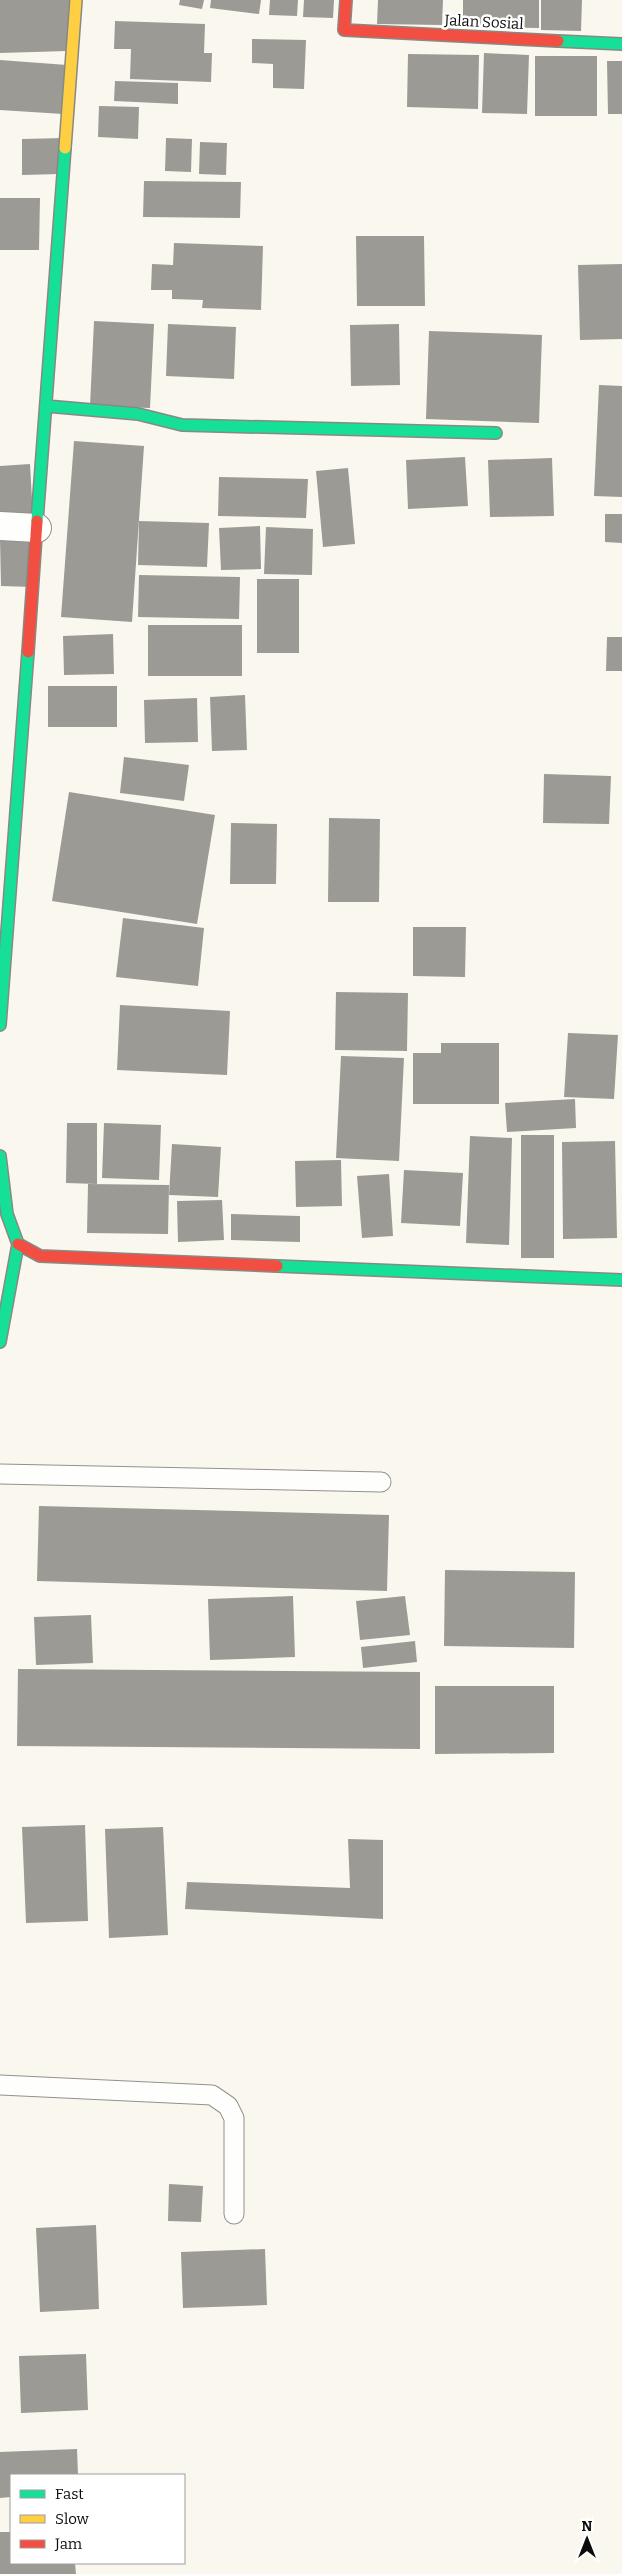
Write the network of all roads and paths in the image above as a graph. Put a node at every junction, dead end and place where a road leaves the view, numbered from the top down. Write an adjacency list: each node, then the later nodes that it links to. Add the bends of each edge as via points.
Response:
1 (76, 0): 4 (street)
2 (346, 0): 3 (street, Jalan Sosial, via 344,30)
3 (622, 44)
4 (46, 406): 5 (street, via 138,414 182,425); 7 (street)
5 (496, 433)
6 (0, 526): 7 (street)
7 (37, 528): 8 (street)
8 (0, 1025)
9 (0, 1156): 10 (street, via 7,1214)
10 (18, 1244): 11 (street, via 40,1256); 12 (street)
11 (622, 1280)
12 (0, 1342)
13 (0, 1474): 14 (lane)
14 (381, 1482)
15 (0, 2085): 16 (lane, via 212,2096 228,2106 234,2118)
16 (234, 2214)

